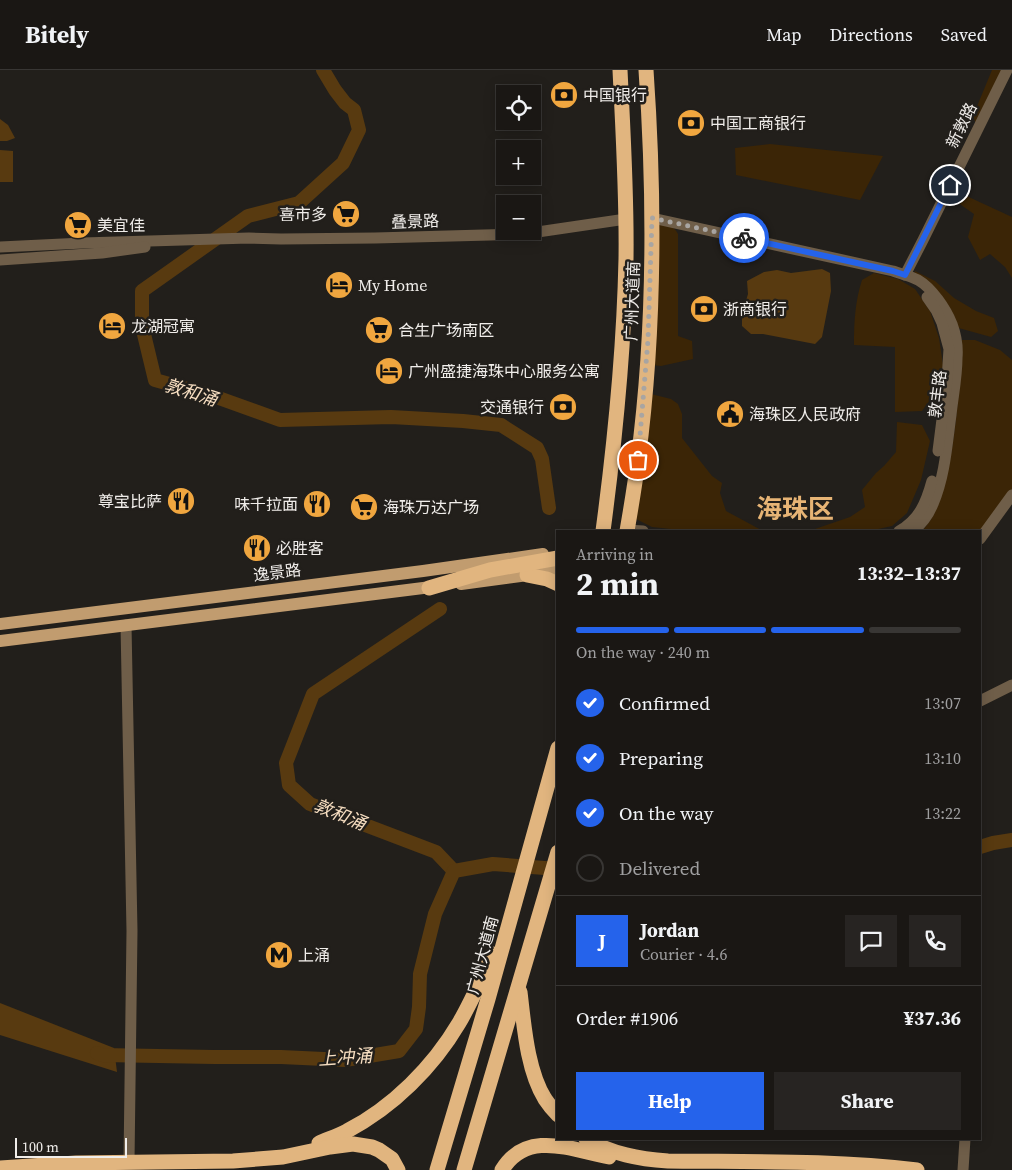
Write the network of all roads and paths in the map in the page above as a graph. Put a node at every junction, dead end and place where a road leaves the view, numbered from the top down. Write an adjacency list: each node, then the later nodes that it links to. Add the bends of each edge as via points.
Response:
1 (620, 70): 5 (highway, 广州大道南)
2 (646, 70): 4 (highway, 广州大道南)
3 (1007, 70): 9 (street, 新敦路)
4 (652, 218): 9 (street, 敦丰路); 11 (highway, 广州大道南, via 648,340)
5 (626, 219): 6 (street, 叠景路, via 524,234); 10 (highway, 广州大道南, via 623,318)
6 (205, 240): 7 (street, 叠景路); 8 (street, 叠景路, via 102,253)
7 (0, 247)
8 (0, 260)
9 (905, 275): 17 (street, 敦丰路, via 936,310 949,349 938,455 932,482 917,517); 18 (street, 敦丰路, via 918,280 946,310 952,324 958,360 940,484 927,515)
10 (612, 457): 11 (highway, via 622,468 631,467); 13 (highway, 广州大道南)
11 (638, 460): 16 (highway, 广州大道南)
12 (1012, 495): 19 (street)
13 (607, 500): 14 (highway, 广州大道南); 15 (highway, via 612,519)
14 (603, 530)
15 (623, 530)
16 (624, 530)
17 (901, 530)
18 (914, 530)
19 (981, 538)
20 (556, 552): 26 (main road, 逸景路)
21 (556, 559): 22 (highway)
22 (525, 569): 23 (main road, 逸景路); 24 (highway); 25 (highway, via 476,574); 25 (main road, 逸景路, via 506,578)
23 (556, 571)
24 (556, 583)
25 (429, 588): 28 (main road, 逸景路)
26 (110, 610): 27 (main road, 逸景路); 29 (street)
27 (0, 624)
28 (126, 625): 29 (main road, 逸景路); 43 (street, via 132,931)
29 (112, 627): 30 (main road, 逸景路)
30 (0, 641)
31 (1012, 685): 32 (street)
32 (981, 700)
33 (556, 755): 35 (highway, 广州大道南)
34 (556, 859): 36 (highway)
35 (509, 921): 41 (highway, via 458,1024 425,1069 408,1086 374,1114 346,1131 298,1151); 46 (highway, 广州大道南)
36 (519, 985): 37 (highway, via 533,1070 545,1098); 38 (highway)
37 (556, 1112)
38 (478, 1123): 47 (highway); 48 (highway)
39 (588, 1140): 42 (highway, via 631,1157)
40 (965, 1140): 51 (street)
41 (260, 1159): 43 (highway); 45 (highway, via 344,1145 363,1145 385,1154)
42 (668, 1161): 49 (highway, via 611,1157 541,1145 522,1150); 50 (highway, via 806,1162)
43 (129, 1162): 44 (highway)
44 (0, 1168)
45 (398, 1170)
46 (437, 1170)
47 (464, 1170)
48 (475, 1170)
49 (502, 1170)
50 (917, 1170)
51 (963, 1170)

